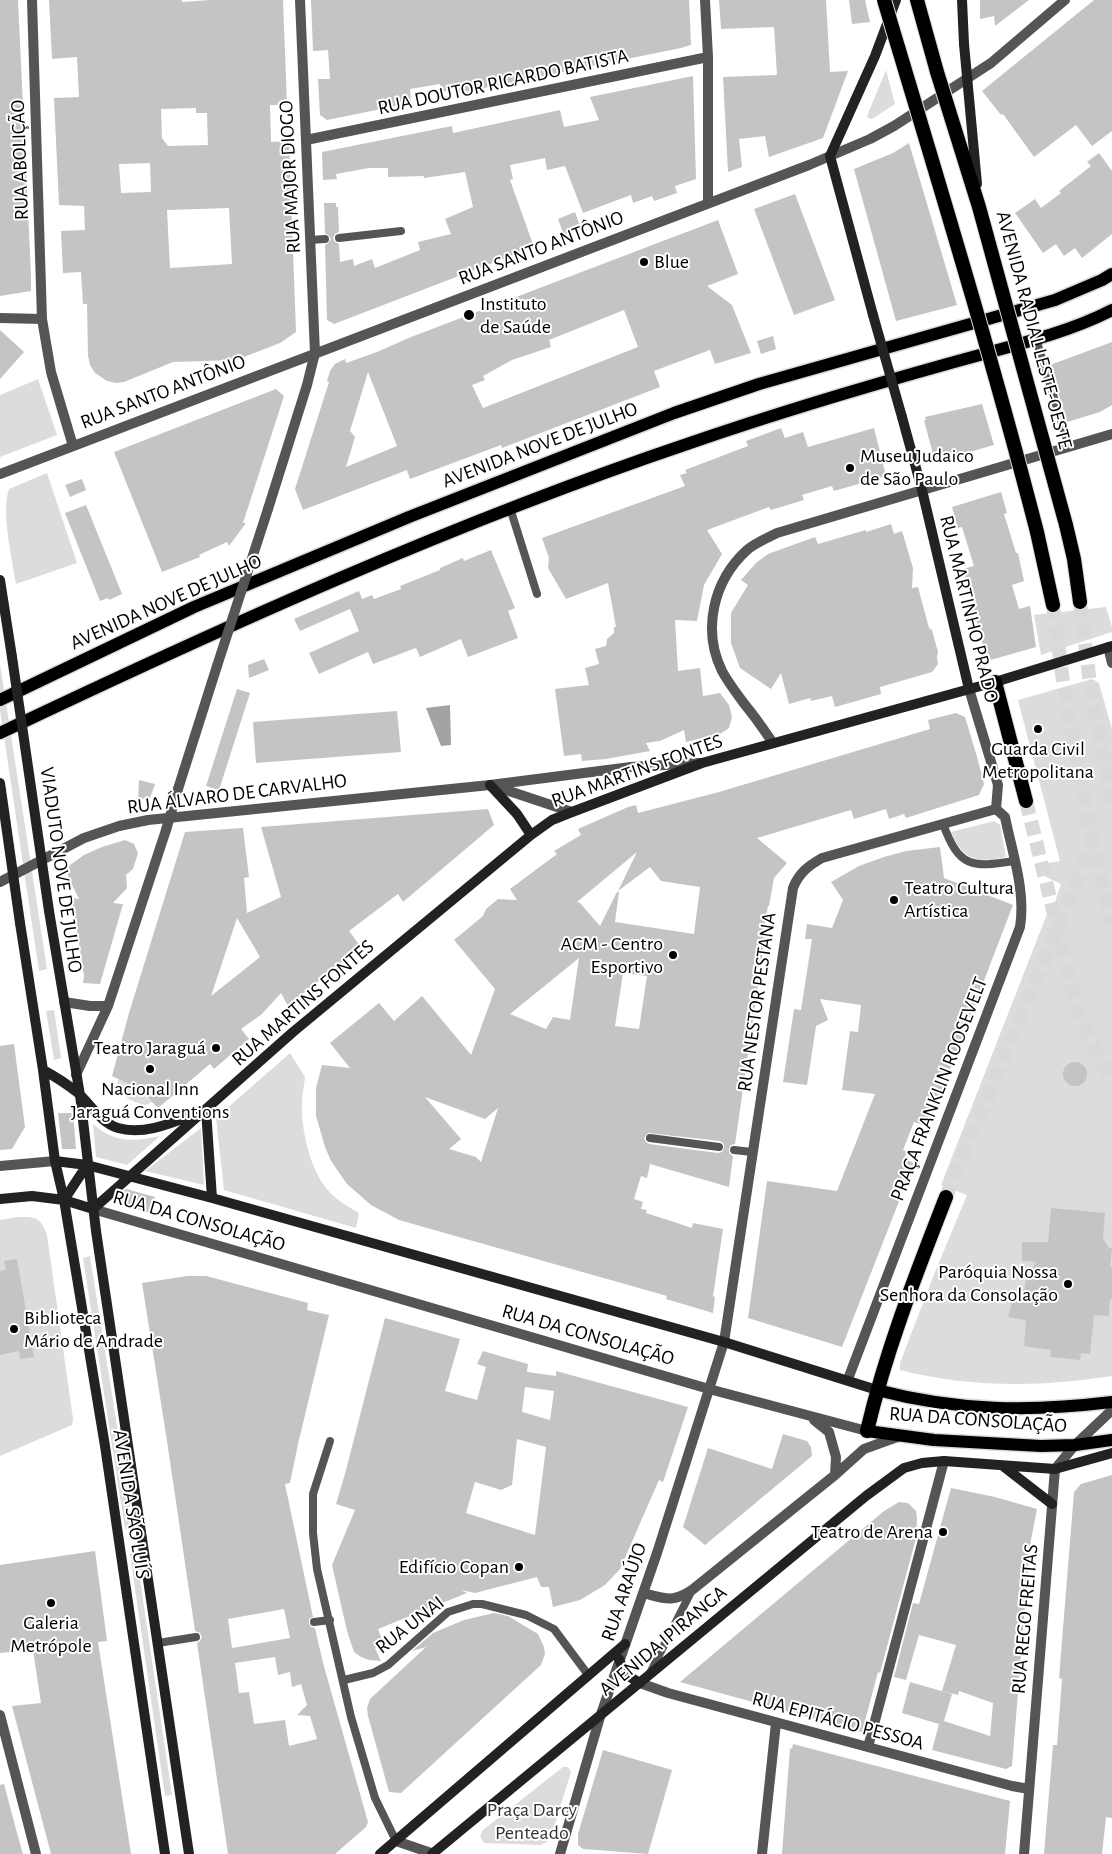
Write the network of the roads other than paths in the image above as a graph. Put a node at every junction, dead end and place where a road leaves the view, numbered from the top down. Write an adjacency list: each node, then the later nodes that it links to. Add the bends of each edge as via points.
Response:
1 (32, 0): 21 (street, RUA ABOLIÇÃO)
2 (300, 0): 10 (street, RUA MAJOR DIOGO)
3 (704, 0): 9 (street)
4 (884, 0): 33 (highway, bridge, via 970,284 1037,532)
5 (896, 0): 11 (main road)
6 (917, 0): 13 (highway, AVENIDA RADIAL LESTE-OESTE, bridge)
7 (962, 0): 13 (main road, bridge)
8 (1065, 0): 11 (street, RUA SANTO ANTÔNIO, via 991,63 894,126)
9 (708, 57): 10 (street, RUA DOUTOR RICARDO BATISTA); 12 (street)
10 (306, 140): 17 (street, RUA MAJOR DIOGO)
11 (830, 156): 12 (street, RUA SANTO ANTÔNIO); 28 (main road, RUA MARTINHO PRADO, bridge)
12 (708, 203): 23 (street, RUA SANTO ANTÔNIO)
13 (979, 207): 32 (highway, AVENIDA RADIAL LESTE-OESTE, bridge, via 1066,525)
14 (401, 231): 15 (lane)
15 (339, 238)
16 (325, 239): 17 (lane)
17 (310, 240): 23 (street, RUA MAJOR DIOGO)
18 (1112, 274): 38 (main road, AVENIDA NOVE DE JULHO, via 1055,300 759,384 674,413 409,517 194,607)
19 (1112, 310): 22 (main road)
20 (0, 318): 21 (street)
21 (42, 319): 25 (street, RUA ABOLIÇÃO, via 51,372)
22 (1036, 339): 26 (lane); 29 (main road, via 708,436)
23 (315, 353): 25 (street, RUA SANTO ANTÔNIO); 52 (street, RUA MAJOR DIOGO, bridge)
24 (1112, 434): 26 (street)
25 (73, 446): 27 (street, RUA SANTO ANTÔNIO)
26 (1069, 447): 28 (street)
27 (0, 474)
28 (922, 490): 37 (main road, RUA MARTINHO PRADO); 40 (street, via 777,533 748,549 727,574 713,608 716,656 723,673)
29 (510, 508): 31 (lane); 39 (main road, via 248,617)
30 (0, 580): 51 (main road, VIADUTO NOVE DE JULHO, bridge)
31 (537, 594)
32 (1080, 602)
33 (1053, 605)
34 (1110, 646): 35 (street); 36 (main road, RUA MARTINS FONTES)
35 (1112, 663)
36 (995, 682): 37 (main road, RUA MARTINS FONTES); 44 (highway)
37 (969, 689): 40 (main road, RUA MARTINS FONTES); 45 (street, RUA MARTINHO PRADO, via 998,786)
38 (0, 700)
39 (0, 733)
40 (773, 743): 41 (main road, RUA MARTINS FONTES)
41 (702, 762): 43 (street, RUA ÁLVARO DE CARVALHO, via 631,767); 46 (main road, RUA MARTINS FONTES)
42 (0, 783): 53 (main road, bridge)
43 (490, 785): 46 (street, RUA ÁLVARO DE CARVALHO); 48 (main road); 50 (street, RUA ÁLVARO DE CARVALHO, via 148,820 84,838)
44 (1026, 801)
45 (996, 810): 47 (street, RUA NESTOR PESTANA); 49 (street, PRAÇA FRANKLIN ROOSEVELT, via 1005,817)
46 (572, 812): 48 (main road, RUA MARTINS FONTES)
47 (943, 824): 49 (lane, via 958,855 966,861 990,865); 60 (street, RUA NESTOR PESTANA, via 822,858 798,876 790,897)
48 (531, 834): 56 (main road, RUA MARTINS FONTES, via 293,1032)
49 (1014, 861): 71 (street, PRAÇA FRANKLIN ROOSEVELT, via 1021,897 1020,926)
50 (0, 882)
51 (64, 1002): 52 (street); 54 (main road, VIADUTO NOVE DE JULHO)
52 (108, 1006): 54 (street, RUA MAJOR DIOGO)
53 (43, 1070): 55 (main road, RUA MARTINS FONTES); 61 (main road)
54 (76, 1075): 55 (main road, VIADUTO NOVE DE JULHO)
55 (80, 1095): 56 (main road, RUA MARTINS FONTES, via 110,1125 128,1130 152,1128); 62 (main road, VIADUTO NOVE DE JULHO)
56 (206, 1110): 64 (main road, RUA MARTINS FONTES); 66 (main road)
57 (650, 1138): 58 (lane)
58 (719, 1147)
59 (734, 1150): 60 (lane)
60 (752, 1152): 70 (street, RUA NESTOR PESTANA)
61 (55, 1161): 62 (main road, RUA DA CONSOLAÇÃO); 63 (street, RUA DA CONSOLAÇÃO); 68 (main road, AVENIDA SÃO LUÍS)
62 (87, 1165): 64 (main road, RUA DA CONSOLAÇÃO); 68 (main road); 69 (main road, AVENIDA SÃO LUÍS)
63 (0, 1166)
64 (130, 1176): 66 (main road, RUA DA CONSOLAÇÃO); 69 (main road, RUA MARTINS FONTES)
65 (946, 1197): 73 (highway, via 901,1313)
66 (212, 1198): 70 (main road, RUA DA CONSOLAÇÃO)
67 (0, 1200): 68 (main road, RUA DA CONSOLAÇÃO, via 32,1196)
68 (64, 1200): 69 (main road, RUA DA CONSOLAÇÃO); 108 (main road, AVENIDA SÃO LUÍS, via 105,1446)
69 (93, 1209): 72 (street, RUA DA CONSOLAÇÃO); 94 (main road, AVENIDA SÃO LUÍS)
70 (724, 1342): 71 (main road, RUA DA CONSOLAÇÃO); 72 (street, RUA ARAÚJO)
71 (848, 1380): 73 (main road, RUA DA CONSOLAÇÃO)
72 (709, 1389): 76 (street, RUA DA CONSOLAÇÃO); 90 (street, RUA ARAÚJO)
73 (877, 1390): 74 (main road, RUA DA CONSOLAÇÃO, via 908,1398 986,1408); 77 (highway)
74 (1112, 1402)
75 (1112, 1410): 81 (street)
76 (810, 1416): 77 (street, RUA DA CONSOLAÇÃO); 87 (street, via 829,1432 836,1457)
77 (867, 1431): 78 (main road, RUA DA CONSOLAÇÃO)
78 (901, 1435): 81 (main road, RUA DA CONSOLAÇÃO, via 934,1440); 87 (street, AVENIDA IPIRANGA, via 864,1449)
79 (1112, 1440): 81 (main road, RUA DA CONSOLAÇÃO)
80 (330, 1441): 91 (lane, via 313,1494 317,1569)
81 (1075, 1445): 86 (street)
82 (1112, 1453): 86 (main road, RUA DA CONSOLAÇÃO)
83 (944, 1461): 84 (main road, RUA DA CONSOLAÇÃO); 85 (main road, RUA DA CONSOLAÇÃO); 104 (street)
84 (922, 1463): 97 (main road, AVENIDA IPIRANGA, via 891,1476)
85 (1002, 1465): 86 (main road, RUA DA CONSOLAÇÃO); 88 (main road)
86 (1055, 1470): 88 (street, RUA REGO FREITAS)
87 (835, 1475): 89 (street, AVENIDA IPIRANGA)
88 (1052, 1504): 105 (street, RUA REGO FREITAS)
89 (692, 1590): 90 (street, AVENIDA IPIRANGA, via 673,1600); 97 (lane)
90 (644, 1593): 95 (street, RUA ARAÚJO)
91 (330, 1620): 92 (lane); 99 (lane)
92 (314, 1622)
93 (196, 1637): 94 (lane)
94 (158, 1643): 109 (main road, AVENIDA SÃO LUÍS)
95 (625, 1644): 96 (street, RUA ARAÚJO); 98 (main road, AVENIDA IPIRANGA)
96 (619, 1659): 100 (main road, via 625,1674); 102 (street, RUA ARAÚJO)
97 (650, 1674): 100 (main road, AVENIDA IPIRANGA)
98 (589, 1676): 99 (lane, RUA UNAI, via 554,1629 526,1615 472,1604 448,1612 388,1665 373,1673); 106 (main road, AVENIDA IPIRANGA)
99 (344, 1680): 106 (lane, via 351,1717 375,1798)
100 (640, 1683): 102 (main road, AVENIDA IPIRANGA); 103 (street, RUA EPITÁCIO PESSOA)
101 (0, 1715): 107 (street)
102 (600, 1717): 111 (main road, AVENIDA IPIRANGA); 112 (street, RUA ARAÚJO)
103 (776, 1723): 104 (street, RUA EPITÁCIO PESSOA); 113 (street)
104 (868, 1747): 105 (street, RUA EPITÁCIO PESSOA)
105 (1029, 1789): 114 (street, RUA REGO FREITAS)
106 (396, 1841): 110 (main road, AVENIDA IPIRANGA); 111 (street)
107 (36, 1854)
108 (165, 1854)
109 (190, 1854)
110 (380, 1854)
111 (433, 1854)
112 (560, 1854)
113 (762, 1854)
114 (1024, 1854)

